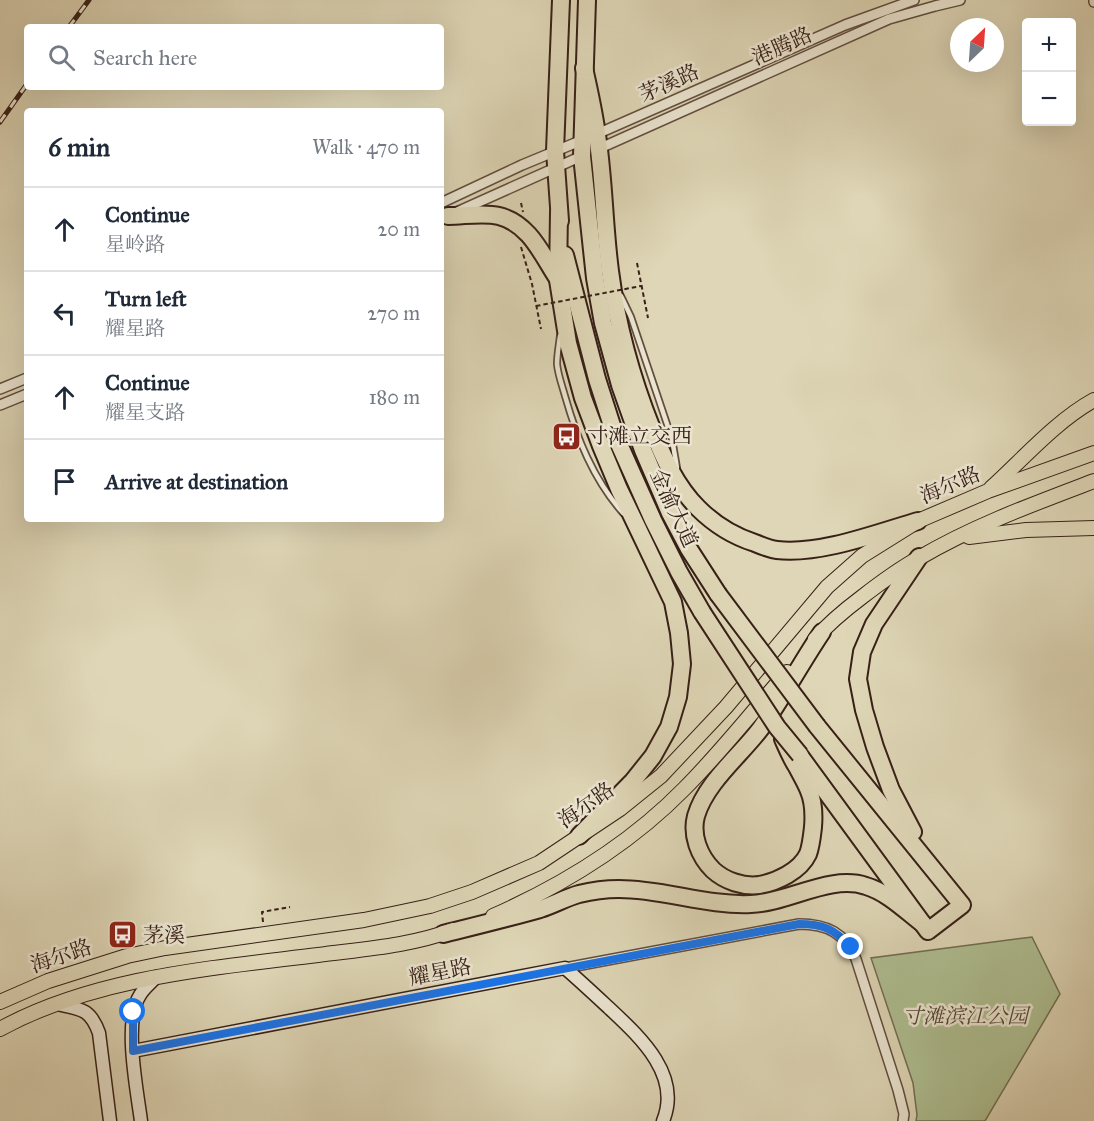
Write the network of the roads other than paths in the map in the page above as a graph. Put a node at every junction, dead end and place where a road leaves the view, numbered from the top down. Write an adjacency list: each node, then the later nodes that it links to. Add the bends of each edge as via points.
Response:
1 (561, 0): 9 (highway, 金渝大道)
2 (587, 0): 5 (highway, 金渝大道)
3 (914, 0): 7 (street, 茅溪路, via 845,25)
4 (960, 0): 6 (street, 港腾路, via 889,19)
5 (584, 68): 7 (highway); 8 (highway, 金渝大道)
6 (623, 138): 7 (street, 茅溪路)
7 (598, 141): 8 (street, 茅溪路); 8 (street, 茅溪路); 23 (highway, via 610,272 629,362 664,457 696,507 719,526 775,550 833,545)
8 (581, 148): 9 (street, 茅溪路); 9 (street, 茅溪路); 30 (highway, 金渝大道, bridge, via 603,323 620,385 669,513 718,594 817,726)
9 (555, 159): 10 (street, 茅溪路, via 522,165); 11 (highway, 金渝大道); 12 (street, 茅溪路)
10 (444, 212)
11 (559, 212): 14 (highway); 28 (highway, 金渝大道, bridge, via 566,263 615,435 679,572)
12 (444, 213)
13 (444, 213): 14 (highway, via 498,216 512,221 530,234)
14 (558, 280): 29 (highway, via 568,343 583,398 605,457 673,602 682,664 669,727 653,756)
15 (24, 379): 16 (street)
16 (0, 389)
17 (24, 395): 19 (street)
18 (1094, 400): 22 (main road, via 1062,422)
19 (0, 405)
20 (1094, 453): 22 (main road, 海尔路)
21 (1094, 480): 25 (main road, 海尔路)
22 (988, 491): 23 (main road, 海尔路)
23 (918, 521): 29 (main road, 海尔路, via 862,556 827,586 746,684 661,776)
24 (1094, 528): 25 (main road)
25 (958, 538): 26 (main road, 海尔路)
26 (919, 557): 27 (main road, 海尔路, via 853,603); 30 (highway, via 874,624 862,652 858,680 891,790)
27 (822, 632): 28 (highway, via 760,728 714,784 696,817 698,847 724,878 738,884 770,883 807,856 814,806); 32 (main road, 海尔路, via 713,758 639,828 561,883 516,906)
28 (797, 759): 31 (highway, 金渝大道)
29 (579, 836): 35 (main road, 海尔路, via 538,864 430,906 364,920 127,956 48,981)
30 (937, 874): 31 (highway, 金渝大道, via 962,905)
31 (925, 927): 32 (highway, via 868,886 839,883 753,904 718,903 637,890 599,891)
32 (443, 934): 34 (main road, 海尔路, via 365,949)
33 (565, 968): 38 (street, 耀星路); 41 (street, via 651,1050 663,1074 667,1095); 42 (street, via 799,924 827,928 851,947 856,959 898,1090)
34 (156, 977): 36 (main road, 海尔路); 38 (street, via 140,995 133,1012)
35 (0, 1002)
36 (57, 1004): 37 (main road, 海尔路); 39 (street, via 81,1009 95,1023)
37 (0, 1029)
38 (133, 1051): 40 (street)
39 (110, 1121)
40 (141, 1121)
41 (663, 1121)
42 (903, 1121)

